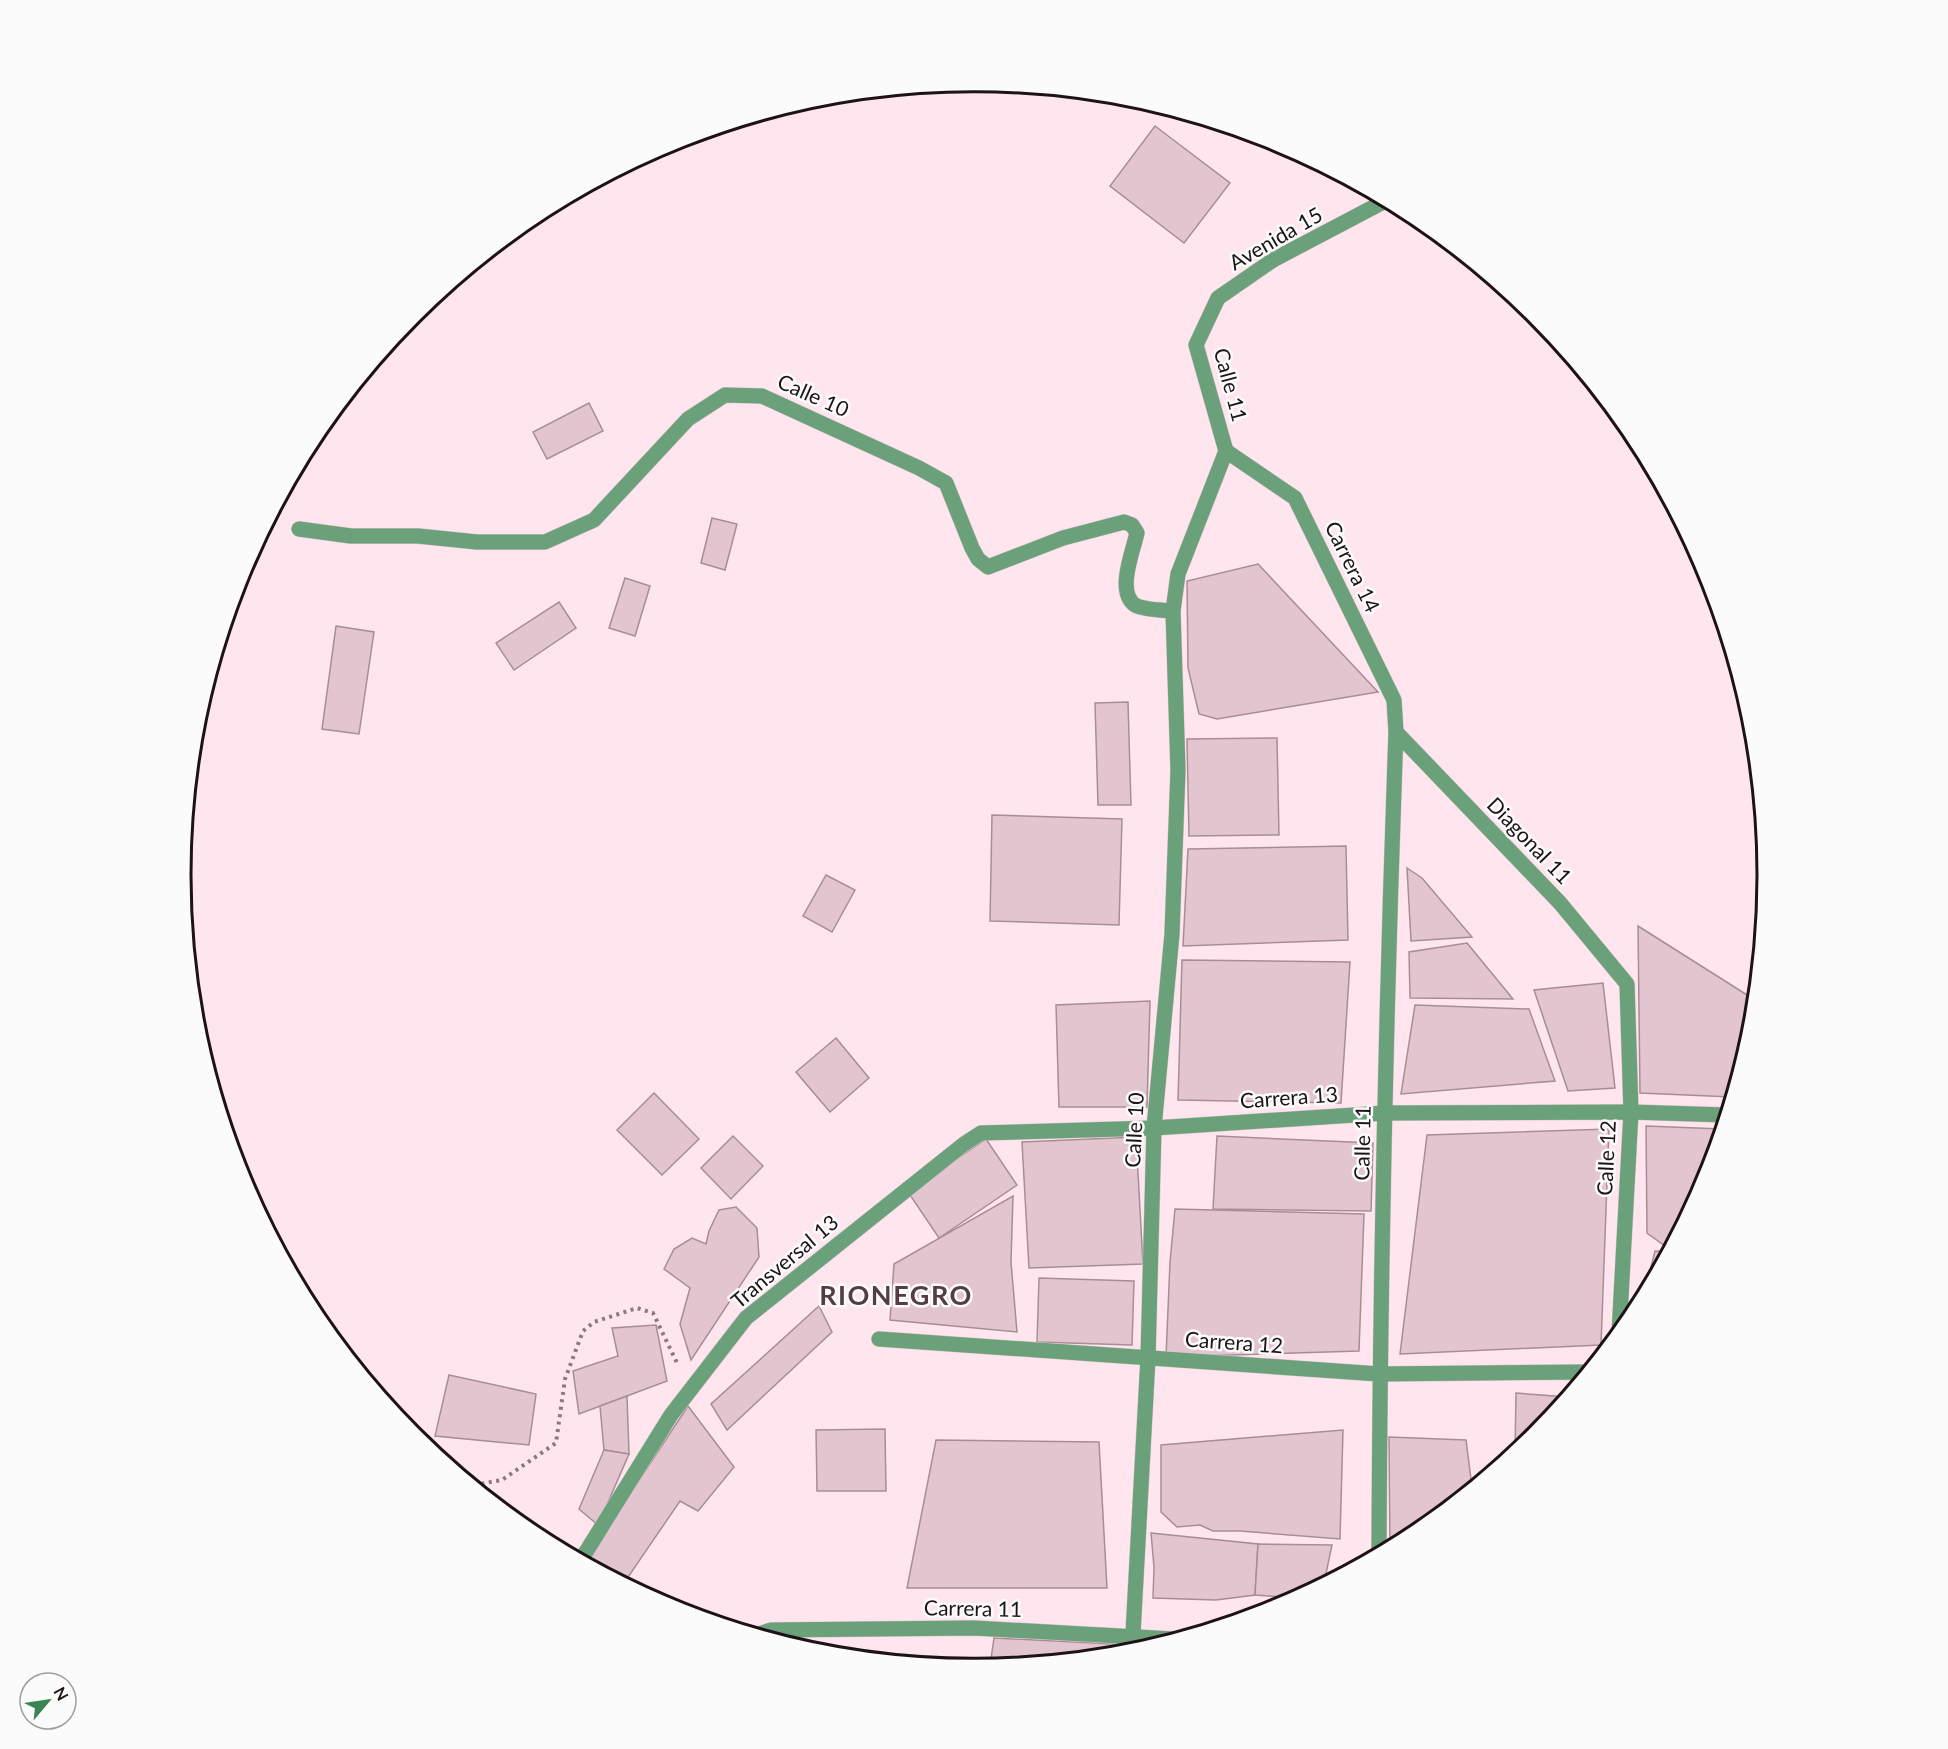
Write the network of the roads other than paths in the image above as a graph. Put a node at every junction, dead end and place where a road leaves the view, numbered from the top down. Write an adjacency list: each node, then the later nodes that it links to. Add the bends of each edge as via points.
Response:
1 (1379, 204): 2 (street, Avenida 15, via 1274,260)
2 (1218, 298): 3 (street, Calle 11, via 1196,345)
3 (1226, 451): 5 (street, Calle 10, via 1178,574); 6 (street, Carrera 14, via 1295,498 1395,700)
4 (298, 529): 5 (street, Calle 10, via 351,536 545,542 594,520 688,419 725,395 762,396 946,483 972,548 988,567 1063,538 1124,522 1132,525 1137,532 1125,585 1128,598 1137,606)
5 (1173, 611): 11 (street, Calle 10, via 1178,770 1172,934)
6 (1396, 732): 7 (street, Diagonal 11, via 1560,903); 9 (street, Calle 11)
7 (1627, 984): 8 (street, Calle 12)
8 (1631, 1112): 9 (street, Carrera 13); 10 (street, Carrera 13); 13 (street, Calle 12)
9 (1384, 1113): 11 (street, Carrera 13); 17 (street, Calle 11)
10 (1718, 1115)
11 (1154, 1128): 12 (street, Carrera 13); 15 (street, Calle 10)
12 (999, 1133): 19 (street, Transversal 13, via 981,1133 964,1144 746,1318 671,1415)
13 (1619, 1318)
14 (879, 1339): 15 (street, Carrera 12)
15 (1148, 1358): 17 (street, Carrera 12); 21 (street, Calle 10)
16 (1578, 1372): 17 (street, Carrera 12)
17 (1379, 1374): 18 (street, Calle 11)
18 (1379, 1545)
19 (585, 1554)
20 (775, 1632): 22 (street, Carrera 11, via 974,1628)
21 (1132, 1641)
22 (1122, 1643)

